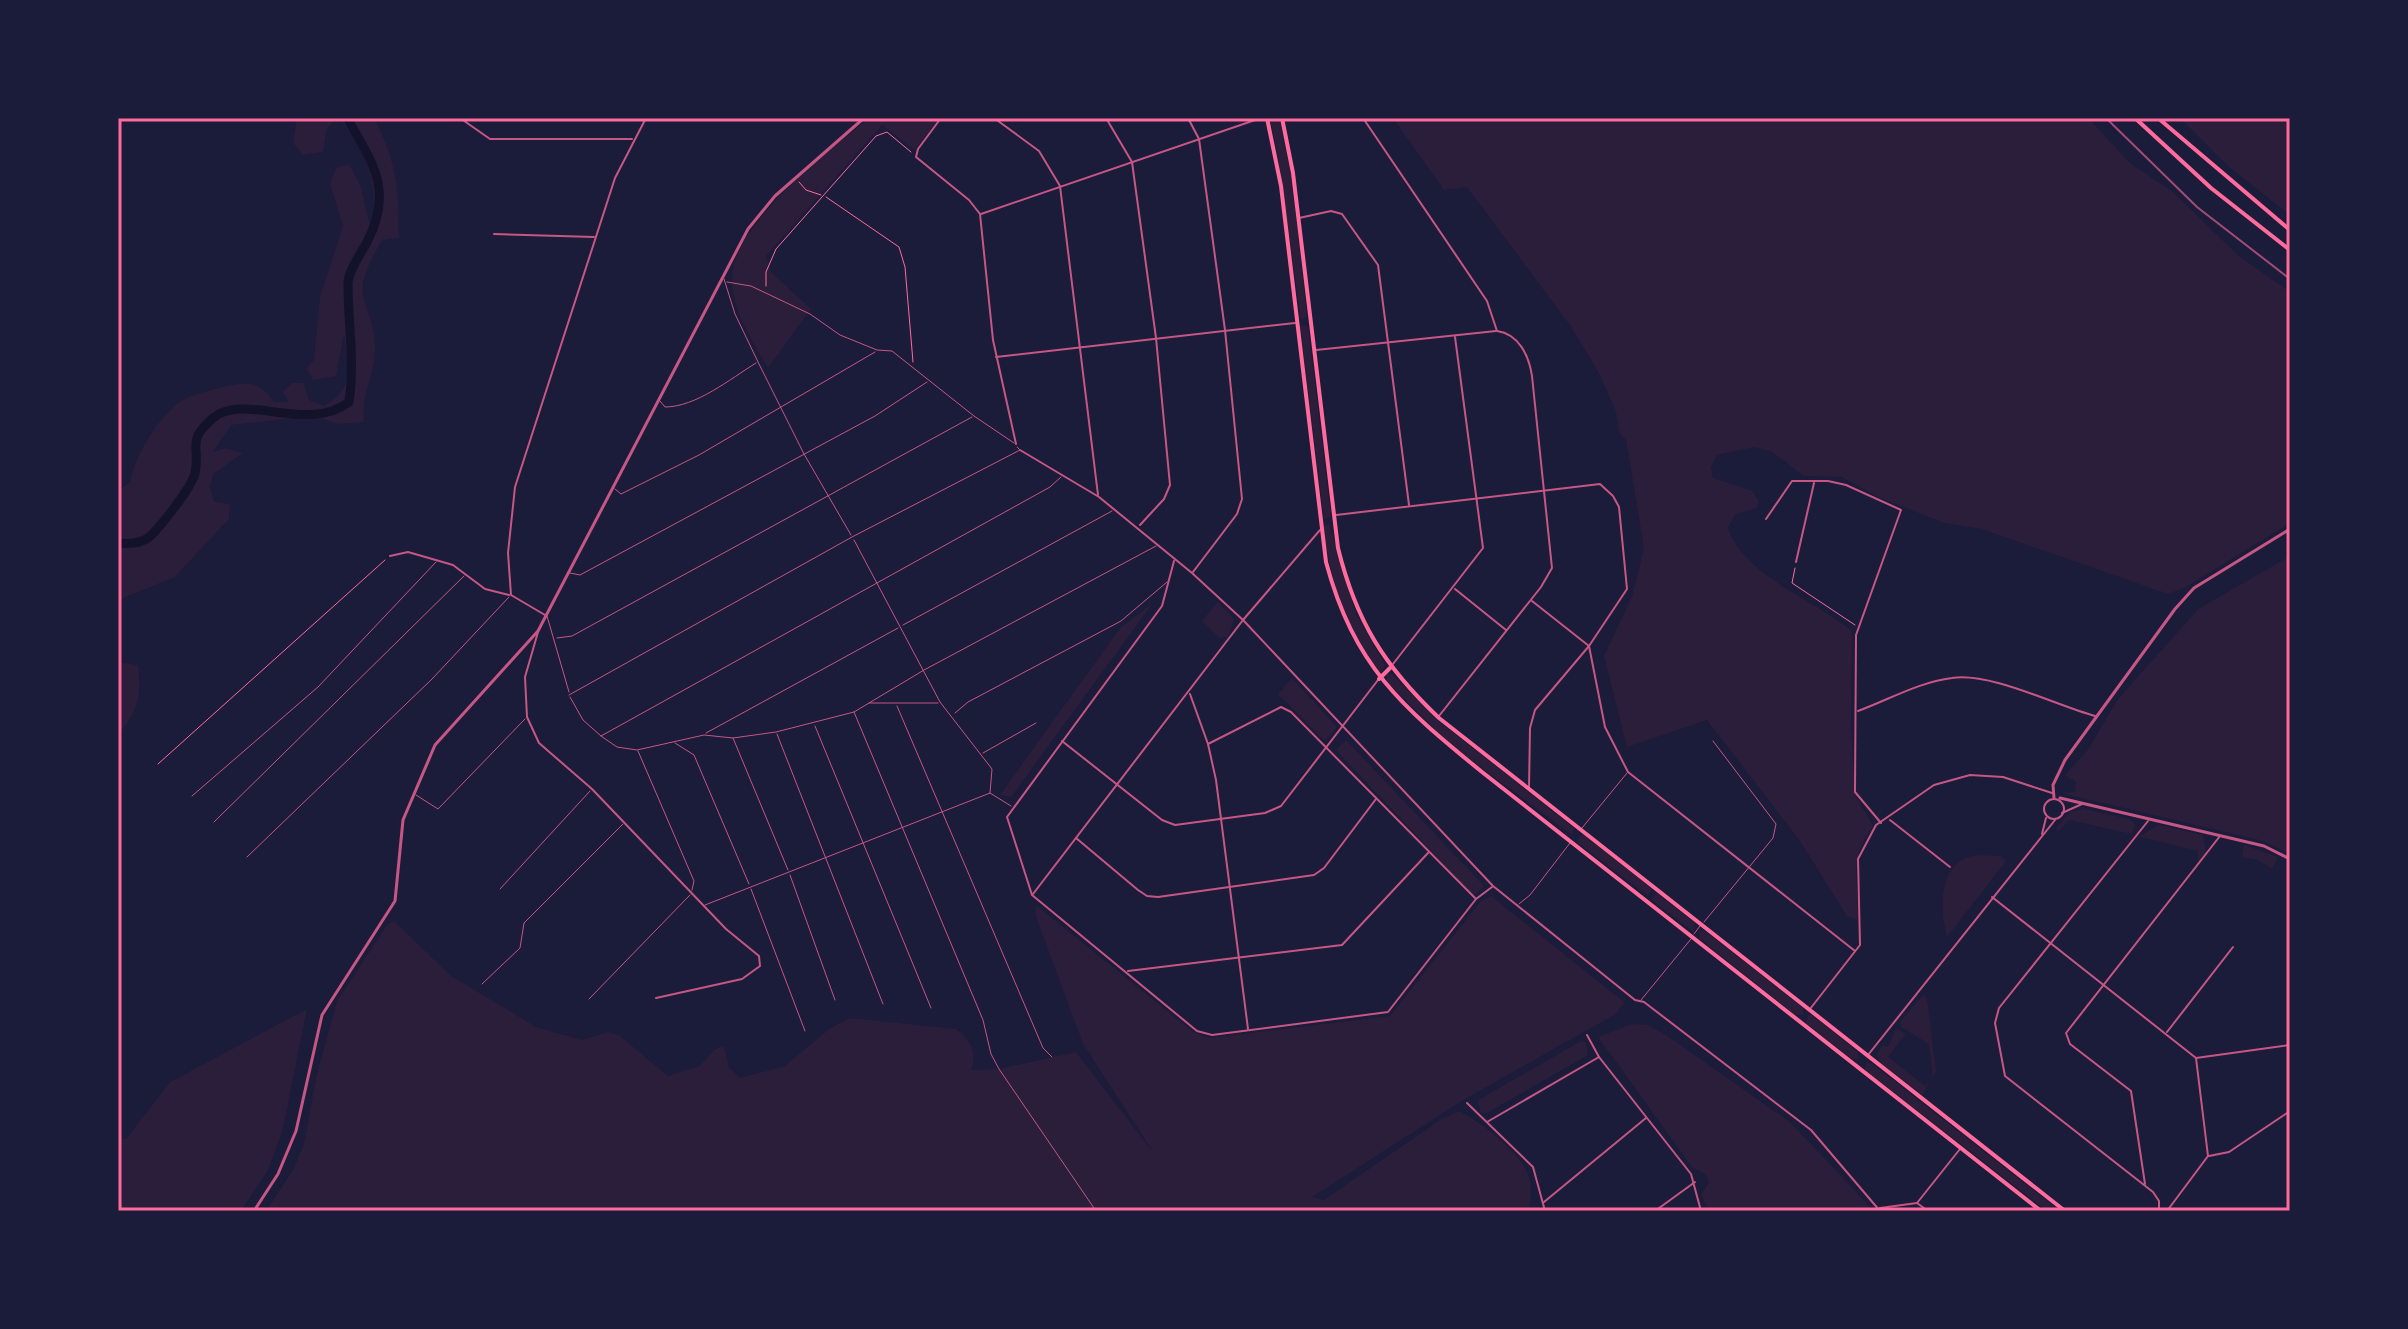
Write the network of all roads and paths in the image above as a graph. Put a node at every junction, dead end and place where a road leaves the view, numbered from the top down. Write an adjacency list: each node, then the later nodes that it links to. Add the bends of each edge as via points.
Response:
1 (460, 118): 13 (street, via 490,139)
2 (646, 118): 13 (street)
3 (864, 118): 17 (street)
4 (941, 118): 15 (street, via 918,149)
5 (994, 118): 18 (street, via 1039,151)
6 (1106, 118): 16 (street)
7 (1188, 118): 14 (street)
8 (1264, 118): 14 (street); 29 (main road, via 1281,186)
9 (1282, 118): 21 (main road)
10 (1363, 118): 31 (street, via 1482,294)
11 (2135, 118): 25 (main road, via 2211,188)
12 (2158, 118): 22 (main road)
13 (634, 139): 24 (street)
14 (1199, 139): 16 (street); 30 (street)
15 (918, 158): 19 (path, via 881,131); 20 (street)
16 (1132, 162): 18 (street); 33 (street)
17 (797, 177): 19 (path, via 802,187); 26 (street, via 748,229)
18 (1060, 186): 20 (street); 35 (street)
19 (824, 195): 27 (path, via 776,249 766,272); 40 (path, via 899,247 904,256)
20 (980, 214): 38 (street)
21 (1299, 218): 28 (main road); 34 (street, via 1331,211 1342,214 1373,256)
22 (2290, 230)
23 (494, 234): 24 (street)
24 (595, 237): 75 (street, via 515,487 508,553)
25 (2290, 250)
26 (725, 280): 27 (lane); 39 (lane); 42 (street)
27 (766, 294): 36 (lane)
28 (1310, 321): 29 (main road); 37 (main road)
29 (1296, 323): 30 (street); 59 (main road)
30 (1225, 330): 33 (street); 70 (street, via 1242,499 1237,514)
31 (1497, 331): 32 (street); 51 (street, via 1514,338 1530,362)
32 (1455, 337): 34 (street); 54 (street)
33 (1156, 338): 35 (street); 60 (street, via 1170,485)
34 (1387, 342): 37 (street); 55 (street)
35 (1082, 348): 38 (street); 53 (street)
36 (877, 350): 40 (lane, via 892,351); 43 (lane)
37 (1314, 350): 57 (main road)
38 (996, 357): 45 (street)
39 (758, 362): 42 (lane, via 674,407); 43 (lane)
40 (913, 365): 41 (lane)
41 (930, 381): 44 (lane); 47 (lane)
42 (660, 401): 50 (street)
43 (782, 405): 47 (lane); 50 (lane, via 621,494)
44 (974, 416): 45 (lane); 52 (lane)
45 (1016, 444): 46 (lane)
46 (1020, 450): 48 (street); 63 (lane)
47 (804, 454): 52 (lane); 69 (lane, via 580,575)
48 (1063, 475): 53 (street); 73 (lane)
49 (1814, 482): 58 (street, via 1792,481); 68 (street); 79 (street, via 1846,485 1897,506 1900,519)
50 (613, 487): 69 (street)
51 (1543, 491): 54 (street); 76 (street, via 1552,568); 84 (street, via 1600,484 1619,507 1627,589)
52 (828, 497): 63 (lane); 83 (lane, via 572,636)
53 (1099, 497): 56 (street)
54 (1475, 501): 55 (street); 74 (street, via 1483,548)
55 (1409, 507): 57 (street)
56 (1115, 509): 60 (street); 80 (lane)
57 (1333, 518): 59 (main road); 85 (main road, via 1355,606)
58 (1766, 519)
59 (1320, 523): 62 (main road)
60 (1138, 526): 64 (street)
61 (2290, 529): 96 (street, via 2194,588)
62 (1320, 530): 78 (street); 87 (main road, via 1345,621)
63 (852, 537): 73 (lane); 89 (lane)
64 (1158, 545): 66 (street); 86 (lane)
65 (390, 556): 67 (street, via 408,552); 113 (path)
66 (1173, 559): 70 (street); 72 (street)
67 (436, 562): 71 (street); 121 (lane, via 318,687)
68 (1796, 562): 79 (path, via 1792,583)
69 (568, 573): 77 (street)
70 (1192, 573): 78 (street)
71 (465, 574): 75 (street, via 485,589); 133 (lane)
72 (1168, 581): 95 (lane, via 1121,621 968,702); 106 (street, via 1162,606)
73 (878, 583): 80 (lane); 104 (lane)
74 (1453, 587): 82 (street); 85 (street)
75 (511, 595): 77 (street); 144 (lane)
76 (1531, 600): 82 (street); 84 (street)
77 (546, 616): 81 (street); 83 (lane)
78 (1243, 620): 88 (street); 101 (street)
79 (1857, 626): 94 (street)
80 (900, 627): 86 (lane); 103 (lane)
81 (538, 631): 97 (street, via 525,677); 119 (street, via 435,745)
82 (1507, 631): 98 (street)
83 (554, 638): 89 (lane)
84 (1589, 646): 114 (street, via 1605,727); 117 (street, via 1535,710)
85 (1390, 668): 87 (main road); 98 (main road)
86 (924, 670): 90 (lane); 91 (lane)
87 (1379, 679): 101 (street); 141 (main road, via 1429,729)
88 (1190, 692): 109 (street); 115 (street)
89 (569, 695): 104 (lane, via 583,720)
90 (940, 702): 92 (lane); 95 (lane)
91 (869, 703): 92 (lane); 93 (lane)
92 (896, 704): 126 (lane)
93 (854, 712): 99 (lane); 136 (lane)
94 (1857, 712): 96 (street, via 1928,683 1965,677); 135 (street, via 1855,792)
95 (953, 715): 112 (lane)
96 (2096, 716): 120 (street, via 2065,760)
97 (527, 717): 116 (street, via 539,743); 119 (lane, via 438,809)
98 (1439, 718): 117 (main road)
99 (814, 723): 102 (lane); 142 (lane)
100 (1036, 723): 112 (lane)
101 (1342, 728): 110 (street); 151 (street)
102 (776, 732): 105 (lane); 146 (lane)
103 (704, 735): 105 (lane); 108 (lane)
104 (601, 736): 111 (lane, via 617,747)
105 (733, 738): 149 (lane)
106 (1062, 741): 115 (street); 125 (street)
107 (1713, 741): 147 (lane, via 1776,824 1773,838)
108 (673, 742): 111 (lane); 150 (lane, via 694,755)
109 (1208, 744): 110 (street, via 1281,707); 128 (street)
110 (1328, 748): 123 (street); 128 (street, via 1273,811)
111 (637, 750): 155 (lane, via 694,881)
112 (981, 754): 118 (lane, via 992,769)
113 (158, 764)
114 (1628, 772): 137 (lane); 147 (street)
115 (1115, 785): 128 (street, via 1175,825); 140 (street)
116 (592, 789): 134 (street); 153 (lane)
117 (1528, 789): 137 (main road)
118 (990, 793): 125 (lane); 126 (lane)
119 (415, 795): 200 (street, via 403,820 395,901 322,1015 296,1131 278,1174)
120 (2053, 795): 122 (street); 129 (street); 131 (street, via 2003,777 1970,775 1934,785)
121 (192, 796)
122 (2060, 798): 124 (street); 127 (street)
123 (1376, 799): 143 (street); 152 (street, via 1314,875)
124 (2083, 803): 127 (street); 130 (street)
125 (1013, 807): 156 (street, via 1006,822)
126 (942, 813): 136 (lane); 185 (lane, via 1043,1048)
127 (2061, 814): 132 (street)
128 (1221, 818): 152 (street)
129 (2046, 818): 132 (street); 138 (street)
130 (2150, 818): 139 (street); 164 (street)
131 (1889, 819): 135 (street); 148 (street)
132 (2055, 820): 138 (street)
133 (214, 822)
134 (625, 822): 155 (street); 169 (lane, via 524,923 520,948)
135 (1881, 823): 166 (street, via 1858,859 1861,936)
136 (902, 829): 142 (lane); 201 (lane, via 983,1020 991,1054)
137 (1580, 830): 141 (main road); 154 (main road)
138 (2042, 835): 157 (street)
139 (2221, 835): 145 (street); 170 (street)
140 (1076, 837): 152 (street, via 1147,896); 156 (street)
141 (1572, 841): 159 (main road); 160 (lane)
142 (865, 843): 146 (lane); 176 (lane)
143 (1428, 853): 158 (street); 167 (street, via 1342,945)
144 (247, 857)
145 (2290, 859)
146 (825, 860): 149 (lane); 175 (lane)
147 (1748, 867): 162 (lane); 166 (street)
148 (1950, 867)
149 (788, 872): 150 (lane); 173 (lane)
150 (750, 886): 161 (lane); 179 (lane)
151 (1493, 886): 158 (street); 160 (street)
152 (1229, 887): 167 (street)
153 (500, 889)
154 (1656, 889): 159 (main road); 162 (main road)
155 (691, 893): 161 (street); 172 (lane)
156 (1032, 895): 168 (street)
157 (1992, 897): 164 (street); 184 (street)
158 (1476, 899): 180 (street, via 1388,1012)
159 (1647, 900): 163 (main road)
160 (1519, 904): 174 (street)
161 (704, 906): 171 (street, via 759,956 760,966 742,979)
162 (1701, 925): 163 (lane); 177 (main road)
163 (1693, 936): 174 (lane); 178 (main road)
164 (2050, 942): 170 (street); 196 (street, via 1995,1015 2002,1070)
165 (2233, 947): 181 (street)
166 (1855, 951): 177 (street)
167 (1237, 960): 168 (street); 180 (street)
168 (1127, 971): 180 (street, via 1197,1031)
169 (482, 984)
170 (2105, 986): 181 (street); 196 (street, via 2066,1039 2131,1091)
171 (656, 998)
172 (589, 999)
173 (835, 1000)
174 (1639, 1002): 199 (street, via 1811,1130)
175 (883, 1004)
176 (931, 1008)
177 (1809, 1010): 178 (main road); 184 (main road)
178 (1800, 1021): 188 (main road)
179 (805, 1031)
180 (1248, 1031)
181 (2166, 1033): 187 (street)
182 (1587, 1035): 186 (street)
183 (2290, 1045): 187 (street)
184 (1868, 1056): 188 (main road); 207 (main road)
185 (1052, 1057)
186 (1599, 1057): 191 (street); 192 (street)
187 (2196, 1058): 194 (street)
188 (1858, 1067): 193 (main road)
189 (1467, 1103): 192 (street)
190 (2290, 1111): 194 (street, via 2229,1152)
191 (1647, 1117): 195 (street); 197 (street)
192 (1486, 1123): 197 (street, via 1533,1167)
193 (1961, 1148): 198 (street); 206 (main road)
194 (2208, 1156): 209 (street)
195 (1695, 1182): 203 (street); 204 (street)
196 (2145, 1185): 208 (street, via 2157,1196)
197 (1544, 1202): 202 (street)
198 (1917, 1203): 199 (street); 205 (street)
199 (1879, 1210)
200 (254, 1211)
201 (1096, 1211)
202 (1545, 1211)
203 (1655, 1211)
204 (1701, 1211)
205 (1928, 1211)
206 (2041, 1211)
207 (2065, 1211)
208 (2159, 1211)
209 (2167, 1211)

